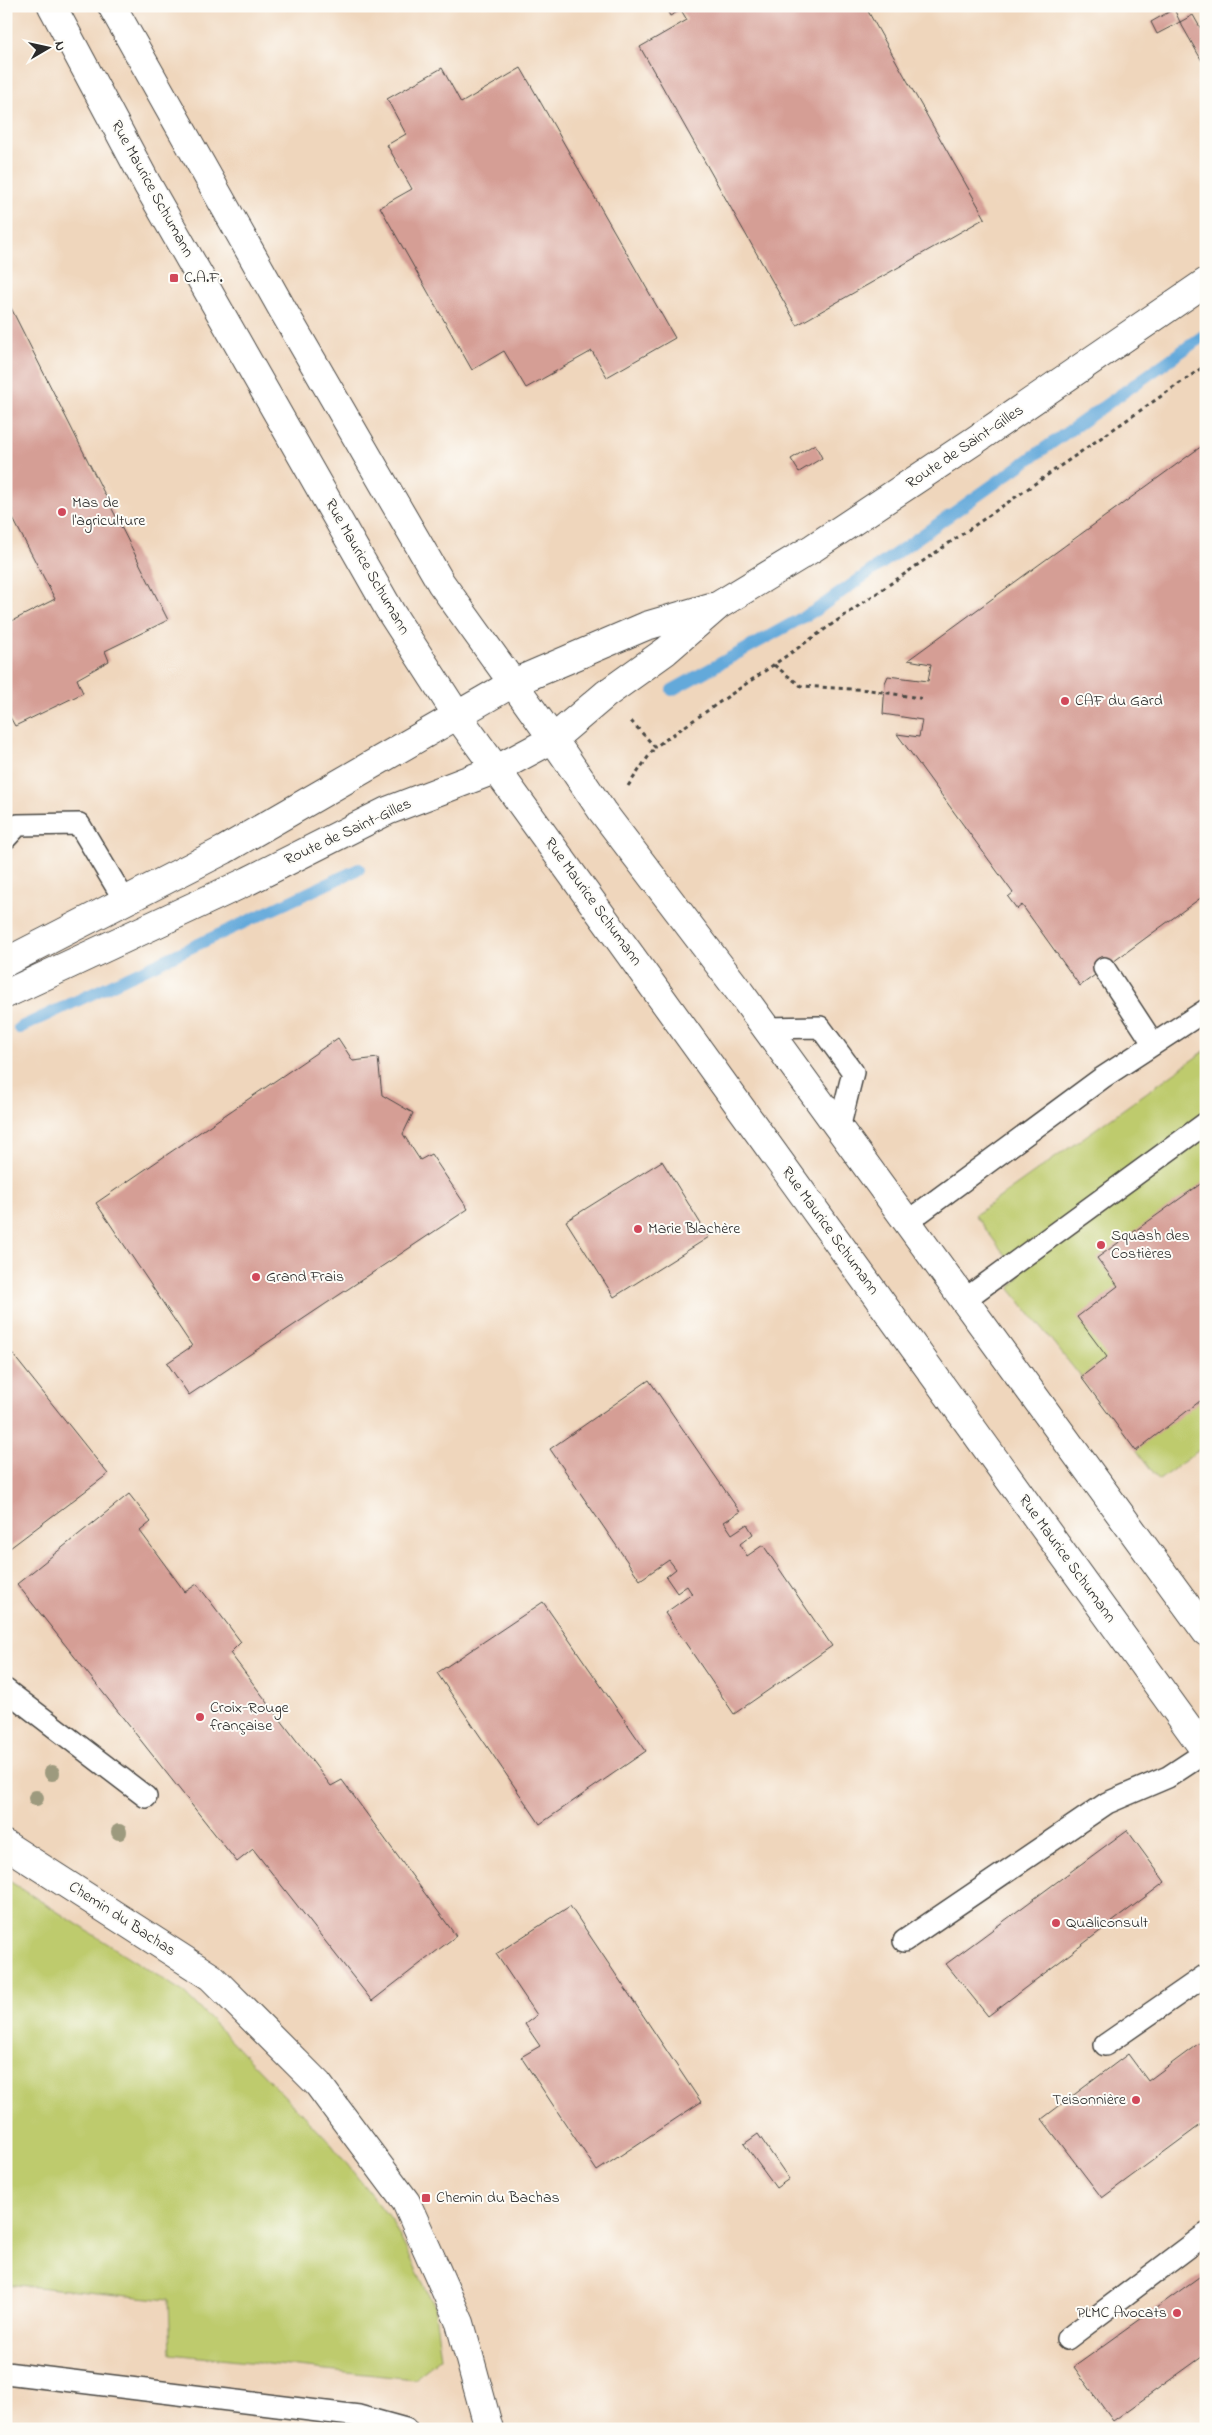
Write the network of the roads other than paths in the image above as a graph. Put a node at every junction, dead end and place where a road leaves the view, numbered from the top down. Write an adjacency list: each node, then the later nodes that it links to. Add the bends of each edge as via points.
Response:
1 (52, 6): 6 (main road, Rue Maurice Schumann, via 147,184 390,611)
2 (112, 6): 5 (main road, via 441,583)
3 (1206, 282): 4 (main road, Route de Saint-Gilles, via 813,548)
4 (719, 605): 5 (main road, Route de Saint-Gilles, via 646,626); 7 (main road, Route de Saint-Gilles, via 666,651 606,694)
5 (513, 683): 6 (main road, Route de Saint-Gilles); 7 (main road)
6 (457, 715): 8 (main road, Rue Maurice Schumann); 10 (main road, Route de Saint-Gilles, via 224,850)
7 (553, 739): 8 (main road, Route de Saint-Gilles); 15 (main road, via 602,811)
8 (497, 769): 13 (main road, Route de Saint-Gilles, via 386,811 248,881); 23 (main road, Rue Maurice Schumann)
9 (6, 838): 10 (lane, via 18,825 79,824)
10 (126, 901): 11 (main road, Route de Saint-Gilles)
11 (8, 956)
12 (1104, 968): 16 (lane)
13 (6, 994)
14 (1206, 1010): 16 (lane)
15 (765, 1028): 18 (main road); 18 (lane, via 820,1027 853,1072)
16 (1153, 1044): 19 (lane)
17 (1206, 1123): 20 (lane)
18 (839, 1129): 19 (main road)
19 (907, 1222): 20 (main road)
20 (964, 1300): 21 (main road)
21 (1206, 1632)
22 (6, 1690): 24 (lane)
23 (1206, 1752): 26 (lane, via 1168,1777 1107,1803)
24 (146, 1797)
25 (6, 1845): 33 (main road, Chemin du Bachas, via 211,1977 318,2084 406,2202 460,2323)
26 (904, 1941)
27 (1206, 1975): 28 (lane)
28 (1105, 2045)
29 (1206, 2234): 30 (lane)
30 (1067, 2339)
31 (6, 2374): 32 (lane, via 359,2416)
32 (406, 2429)
33 (489, 2429)

